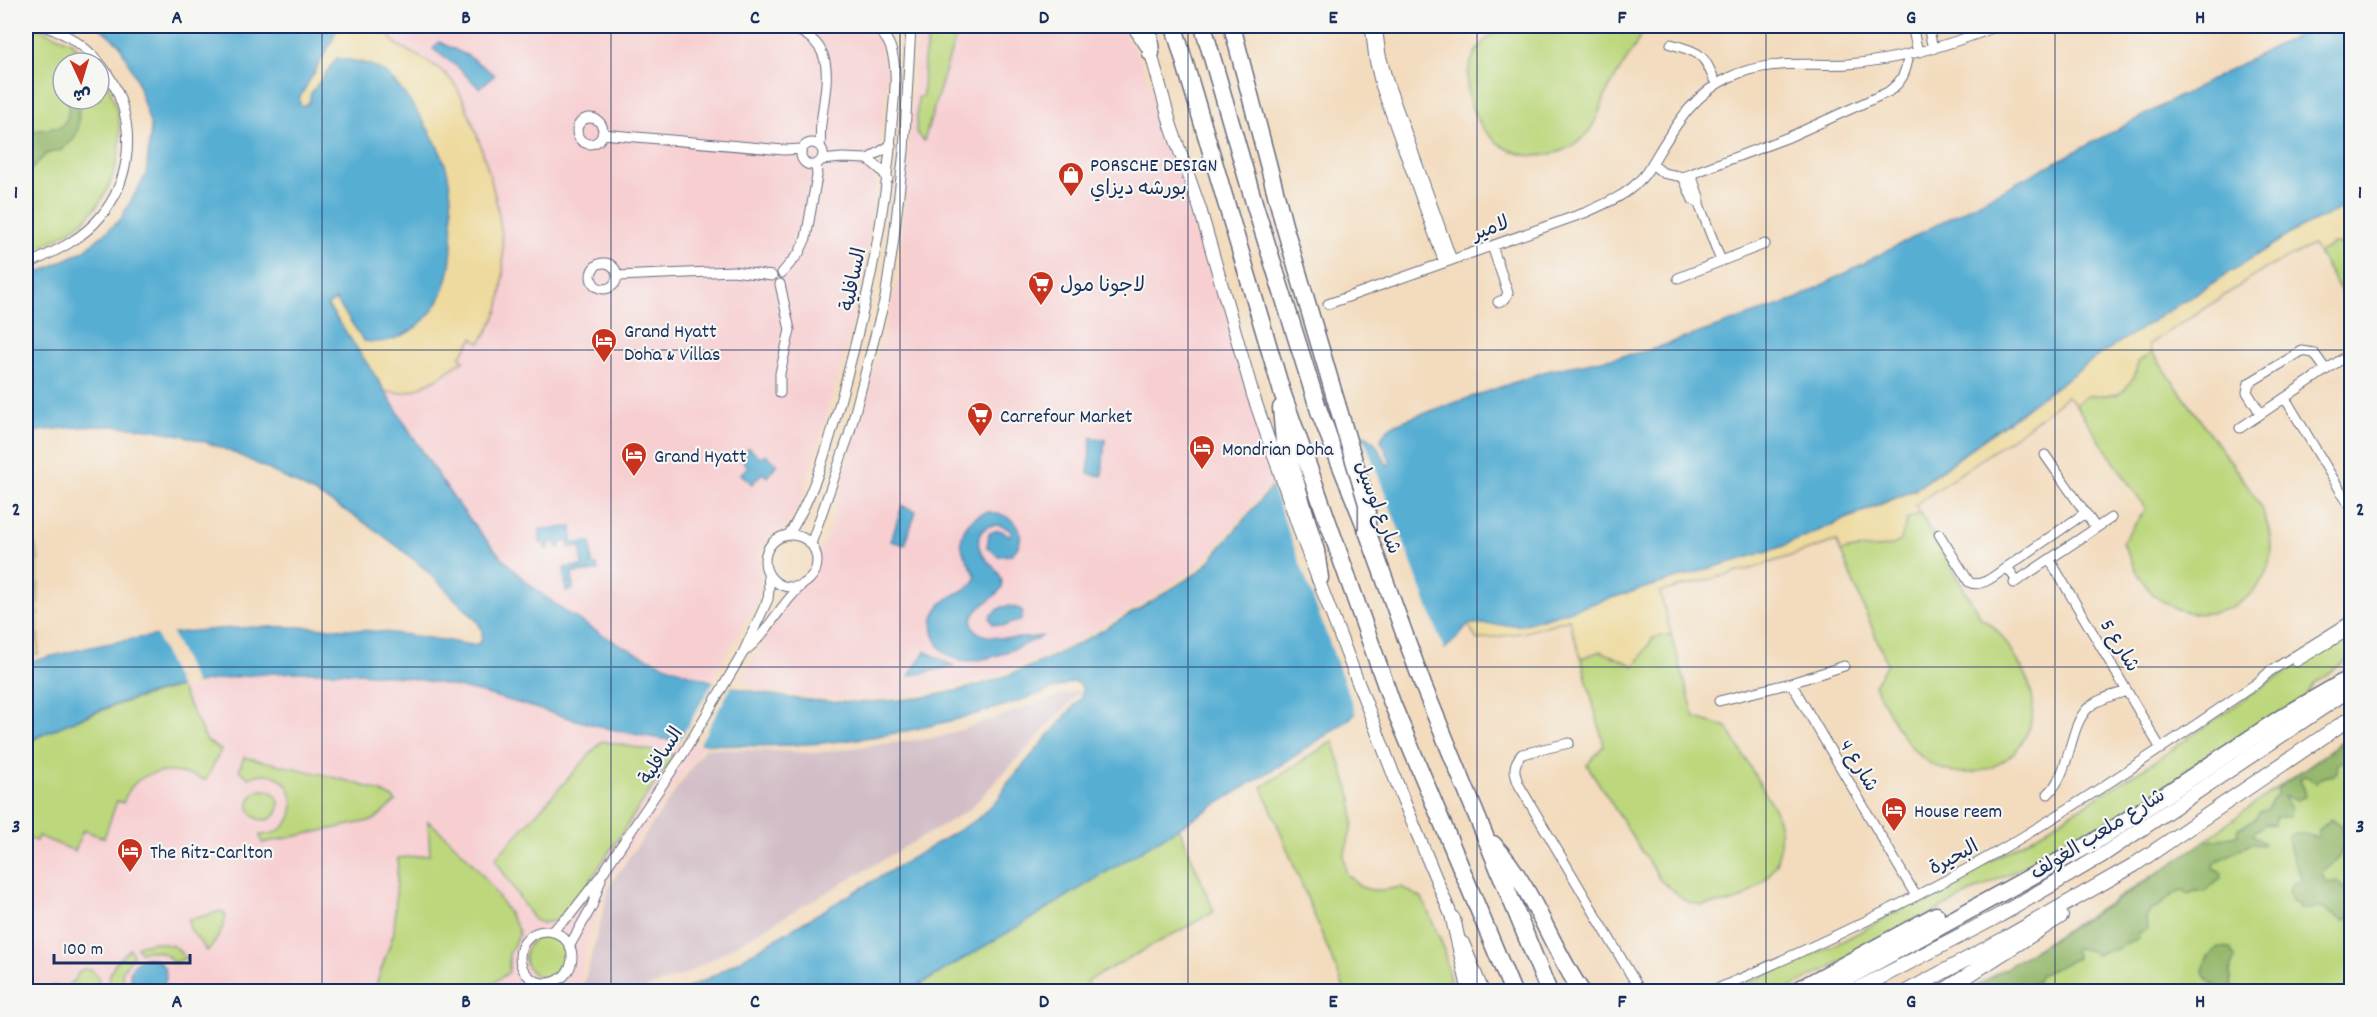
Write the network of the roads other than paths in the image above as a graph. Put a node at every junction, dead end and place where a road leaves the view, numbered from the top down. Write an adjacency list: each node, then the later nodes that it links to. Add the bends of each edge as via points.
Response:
1 (42, 26): 34 (street, via 82,45 107,73 124,110 128,150 119,186 94,224 67,245)
2 (785, 26): 25 (street, via 813,37 826,64)
3 (873, 26): 24 (street, السافلية, via 890,46 893,60)
4 (911, 26): 43 (street, السافلية, via 906,124 893,246)
5 (1133, 26): 19 (street)
6 (1142, 26): 19 (street)
7 (1148, 26): 19 (highway)
8 (1203, 26): 56 (highway, شارع لوسيل, via 1320,414)
9 (1227, 26): 21 (highway)
10 (1232, 26): 21 (highway)
11 (1239, 26): 21 (highway)
12 (1912, 26): 20 (street)
13 (1928, 26): 18 (street)
14 (1998, 26): 18 (street, لامير)
15 (1374, 27): 32 (street, via 1410,156)
16 (1175, 30): 50 (highway, via 1282,392)
17 (1671, 44): 22 (street, via 1698,52 1706,59)
18 (1933, 49): 20 (street, لامير)
19 (1151, 53): 50 (street, via 1253,395)
20 (1914, 53): 22 (street, لامير, via 1848,63 1765,66); 28 (street, via 1903,78 1888,92 1808,129)
21 (1240, 61): 56 (highway, bridge, via 1367,504)
22 (1716, 84): 27 (street, لامير, via 1687,109)
23 (602, 134): 25 (street)
24 (891, 145): 26 (street); 29 (street, السافلية)
25 (813, 155): 26 (street); 35 (street, via 810,177 814,187 806,238)
26 (868, 159): 29 (street)
27 (1652, 164): 28 (street, via 1663,173); 31 (street, لامير, via 1638,182 1610,202)
28 (1687, 176): 33 (street, via 1693,200 1699,204)
29 (888, 179): 42 (street, السافلية)
30 (1765, 244): 33 (street)
31 (1492, 246): 32 (street, لامير); 40 (street, via 1508,292)
32 (1448, 261): 41 (street, لامير)
33 (1721, 261): 38 (street)
34 (26, 264)
35 (782, 273): 37 (street, via 777,271); 39 (street, via 784,280)
36 (617, 276): 37 (street, via 733,271)
37 (771, 276): 39 (street, via 772,282)
38 (1678, 278)
39 (780, 284): 46 (street, via 790,330 780,373)
40 (1498, 302)
41 (1328, 304)
42 (861, 325): 43 (street); 57 (street, السافلية, via 830,434 803,512)
43 (877, 329): 59 (street, السافلية, via 849,435)
44 (2345, 357): 45 (street)
45 (2326, 370): 47 (street); 48 (street, via 2314,353 2302,351 2248,383 2247,392)
46 (780, 393)
47 (2285, 398): 48 (street); 52 (street)
48 (2261, 414): 49 (street)
49 (2240, 428)
50 (1284, 442): 63 (highway, via 1316,551); 89 (highway)
51 (2045, 455): 53 (street)
52 (2352, 510)
53 (2085, 513): 55 (street); 61 (street)
54 (2111, 518): 55 (street)
55 (2096, 528): 60 (street)
56 (1367, 531): 79 (highway, شارع لوسيل, via 1423,685)
57 (789, 534): 59 (street); 62 (street, via 776,539 767,549 764,562)
58 (1939, 534): 61 (street, via 1974,585)
59 (811, 544): 64 (street, via 817,555 816,570)
60 (2050, 560): 61 (street, via 2015,582); 73 (street, شارع 5)
61 (2007, 567)
62 (768, 574): 64 (street, via 787,587); 67 (street, السافلية, via 768,599)
63 (1320, 578): 84 (street)
64 (802, 585): 67 (street, السافلية, via 755,643)
65 (2352, 620): 71 (street, البحيرة)
66 (2352, 629): 71 (street, البحيرة)
67 (743, 652): 82 (street, السافلية, via 683,754)
68 (1844, 666): 70 (street)
69 (2352, 677): 80 (highway, via 2281,718)
70 (1791, 683): 74 (street); 83 (street, شارع 4)
71 (2256, 683): 77 (street, البحيرة)
72 (2352, 688): 96 (main road, شارع ملعب الغولف, via 2101,856 2000,915)
73 (2127, 691): 77 (street, شارع 5); 78 (street, via 2088,708 2080,720 2065,767)
74 (1719, 702)
75 (2352, 717): 81 (main road)
76 (1569, 743): 92 (street, via 1522,754 1515,774)
77 (2161, 749): 83 (street, البحيرة, via 2054,818)
78 (2048, 794)
79 (1484, 835): 90 (highway, شارع لوسيل); 91 (highway, via 1518,875)
80 (2094, 842): 94 (highway, via 2080,844 2013,876); 95 (highway)
81 (2134, 865): 97 (main road); 98 (main road)
82 (602, 874): 85 (street, السافلية); 86 (street, السافلية, via 592,906)
83 (1916, 896): 93 (street, البحيرة)
84 (1453, 919): 87 (main road); 88 (street)
85 (552, 931): 86 (street); 86 (street, via 535,933 523,944 520,961 529,977 549,983 561,978 572,963)
86 (570, 945)
87 (1470, 992)
88 (1483, 992)
89 (1513, 992)
90 (1549, 992)
91 (1582, 992)
92 (1641, 992)
93 (1710, 992)
94 (1794, 992)
95 (1821, 992)
96 (1852, 992)
97 (1906, 992)
98 (1942, 992)

